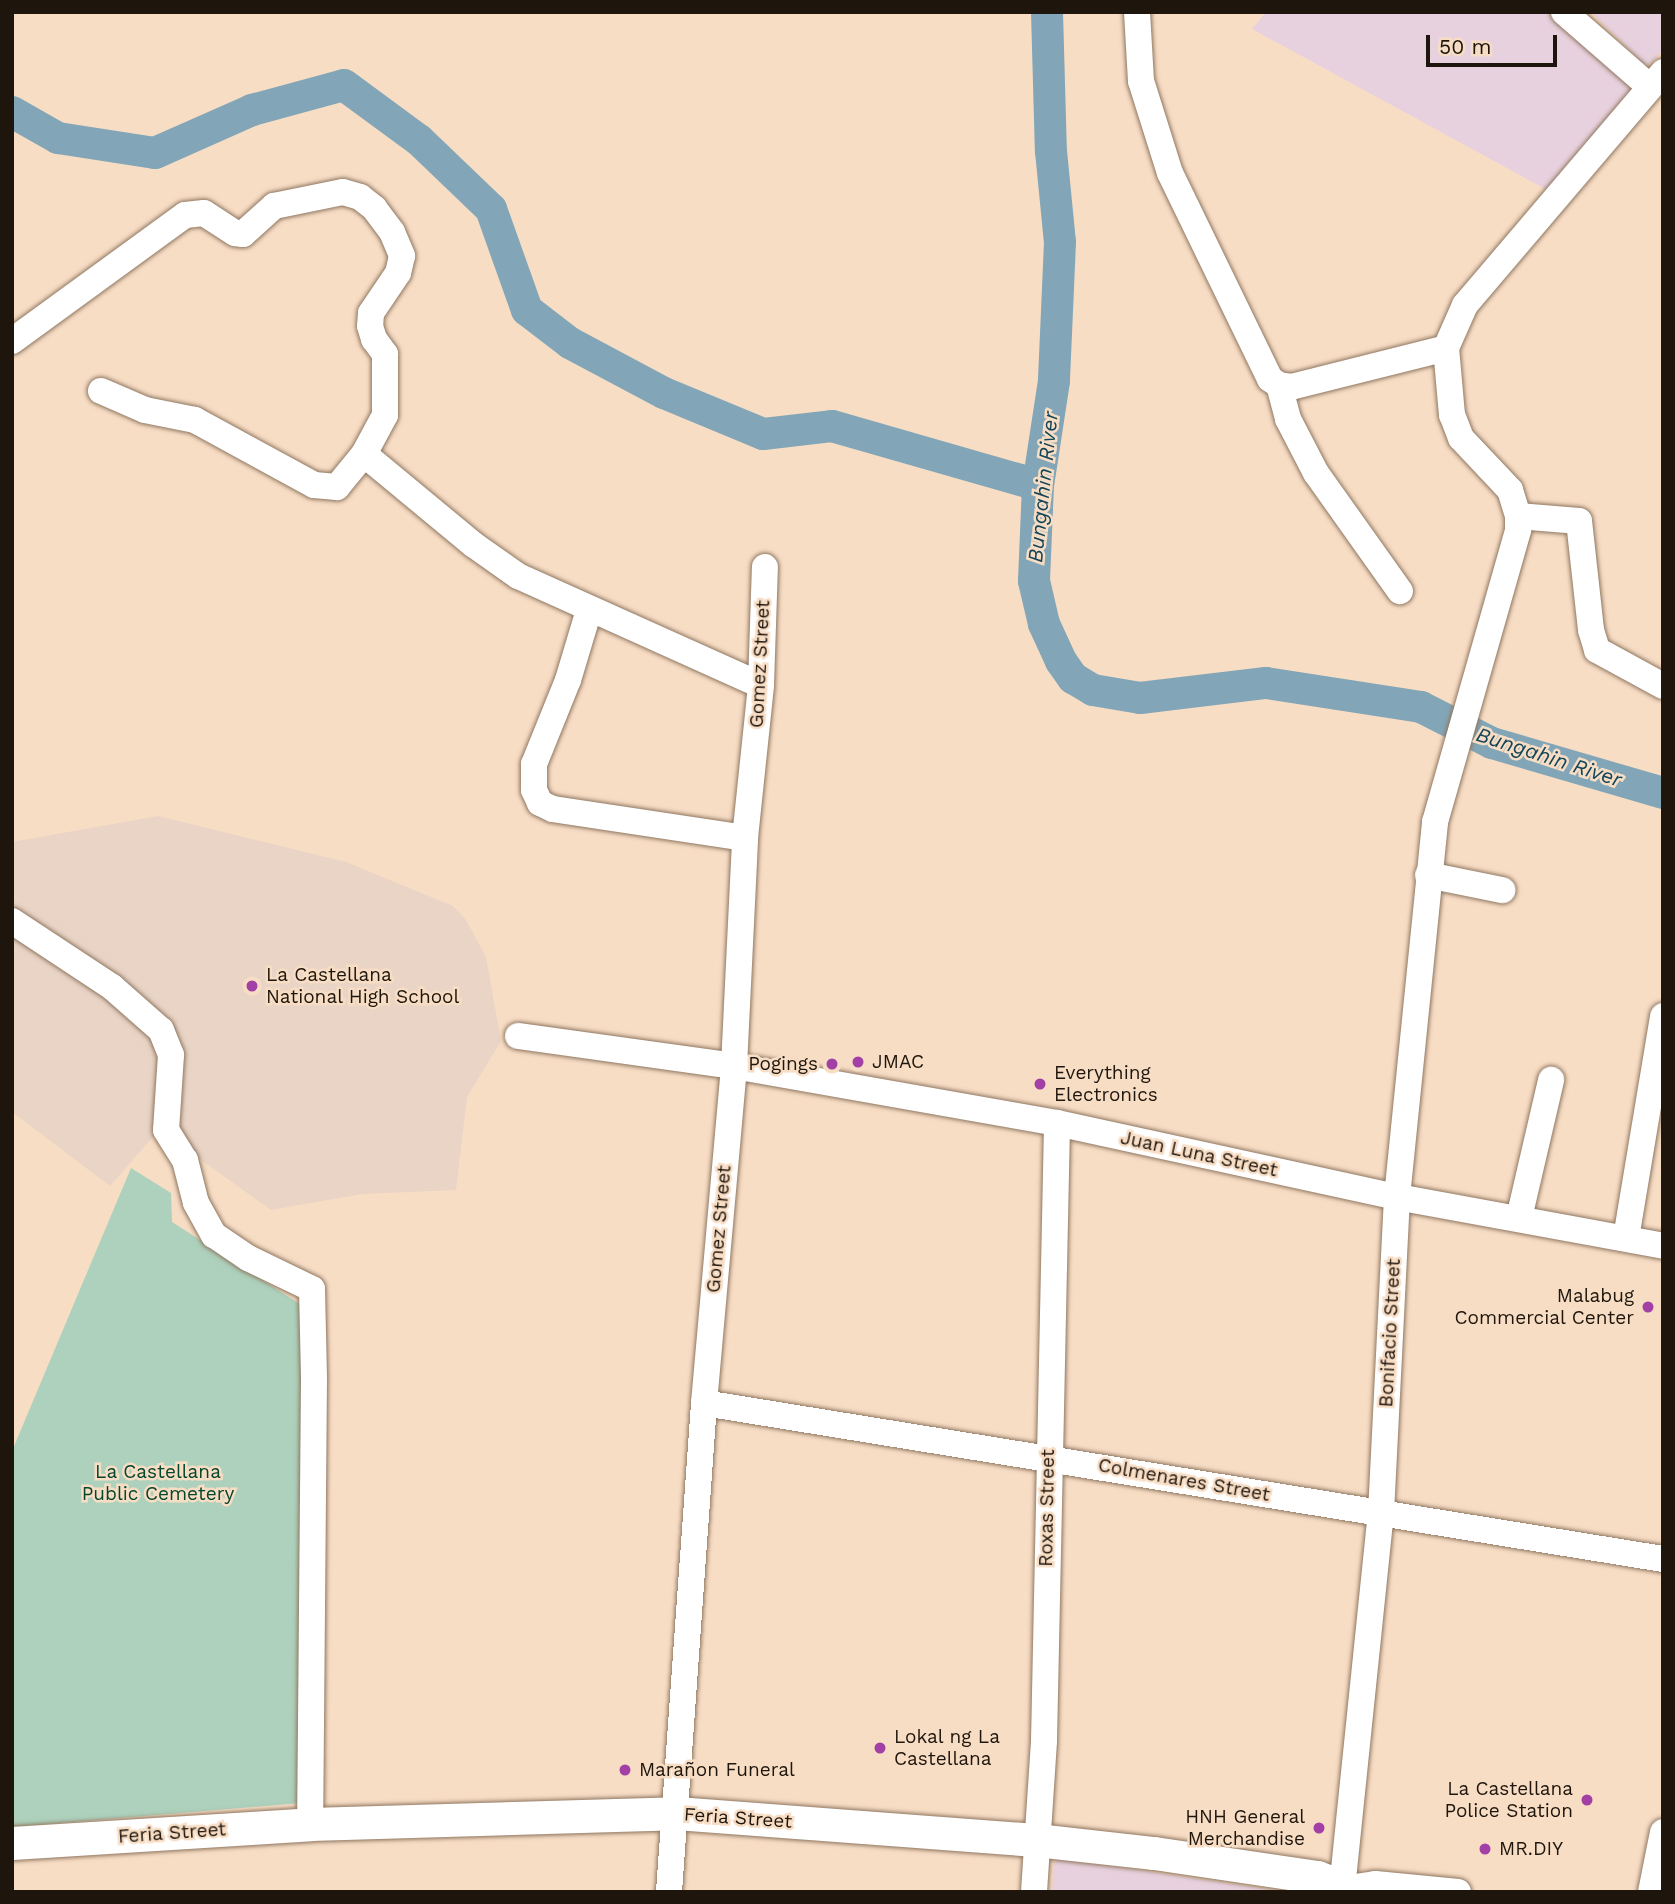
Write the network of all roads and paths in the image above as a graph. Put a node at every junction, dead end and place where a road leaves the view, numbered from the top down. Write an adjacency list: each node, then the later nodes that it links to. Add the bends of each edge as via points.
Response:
1 (1137, 12): 6 (street, via 1141,81 1170,173 1270,379)
2 (1564, 12): 3 (street)
3 (1656, 80): 5 (street, via 1465,305)
4 (12, 341): 8 (street, via 185,215 204,213 243,234 274,206 343,192 360,197 392,232 402,256 398,274 371,313 374,340 386,354 385,415)
5 (1446, 348): 6 (street, via 1292,387); 9 (street, via 1452,415 1461,438 1510,490)
6 (1279, 385): 11 (street, via 1289,419 1316,473)
7 (101, 391): 8 (street, via 145,410 195,420 260,458 325,488 337,487)
8 (364, 454): 12 (street, via 518,576)
9 (1518, 516): 14 (street, via 1579,521 1597,650); 16 (street, Bonifacio Street, via 1518,530 1446,776)
10 (765, 567): 13 (street, Gomez Street)
11 (1400, 591)
12 (589, 610): 13 (street); 15 (street, via 568,680 534,764 534,790 540,803 553,809)
13 (761, 685): 15 (street, Gomez Street)
14 (1663, 686)
15 (745, 838): 21 (street, Gomez Street)
16 (1428, 875): 17 (street); 24 (street, Bonifacio Street)
17 (1502, 890)
18 (12, 921): 33 (street, via 112,987 161,1030 171,1055 166,1130 185,1160 196,1203 214,1235 248,1258 312,1289)
19 (1663, 1016): 26 (street)
20 (518, 1036): 21 (street, Juan Luna Street)
21 (734, 1066): 23 (street, Juan Luna Street); 28 (street, Gomez Street)
22 (1550, 1080): 25 (street)
23 (1057, 1123): 24 (street, Juan Luna Street); 29 (street, Roxas Street)
24 (1397, 1197): 25 (street, Juan Luna Street); 30 (street, Bonifacio Street)
25 (1519, 1218): 26 (street, Juan Luna Street)
26 (1626, 1238): 27 (street, Juan Luna Street)
27 (1663, 1246)
28 (704, 1403): 29 (street, Colmenares Street); 32 (street, Gomez Street)
29 (1048, 1457): 30 (street, Colmenares Street); 35 (street, Roxas Street, via 1044,1741)
30 (1381, 1513): 31 (street, Colmenares Street); 37 (street, Bonifacio Street)
31 (1663, 1559)
32 (676, 1813): 33 (main road, Feria Street); 35 (main road, Feria Street); 38 (street, Gomez Street)
33 (310, 1825): 36 (main road, Feria Street)
34 (1663, 1832): 41 (street)
35 (1036, 1840): 37 (main road, Feria Street, via 1282,1871 1317,1877); 39 (street, Roxas Street)
36 (12, 1843)
37 (1342, 1890): 40 (street, via 1375,1884)
38 (669, 1892)
39 (1034, 1892)
40 (1458, 1892)
41 (1651, 1892)

